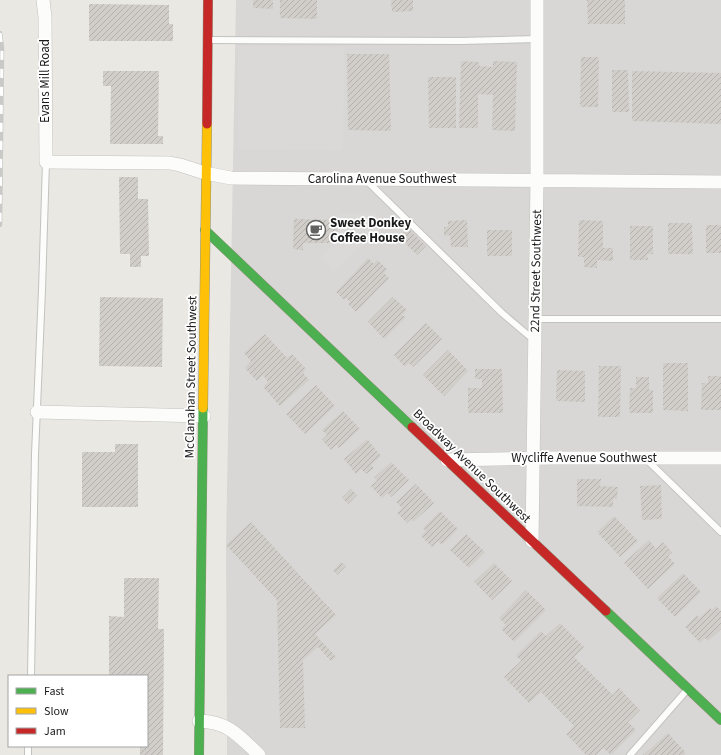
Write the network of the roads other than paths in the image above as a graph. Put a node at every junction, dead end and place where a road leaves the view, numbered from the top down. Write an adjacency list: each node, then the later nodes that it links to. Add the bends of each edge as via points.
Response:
1 (43, 0): 6 (street, Evans Mill Road)
2 (208, 0): 5 (main road, McClanahan Street Southwest)
3 (537, 0): 4 (street, 22nd Street Southwest)
4 (537, 39): 5 (lane); 9 (street, 22nd Street Southwest)
5 (207, 40): 7 (main road, McClanahan Street Southwest)
6 (46, 162): 7 (street, Carolina Avenue Southwest, via 170,163); 15 (lane)
7 (205, 173): 8 (street, Carolina Avenue Southwest, via 231,178); 11 (main road, McClanahan Street Southwest)
8 (365, 179): 9 (street, Carolina Avenue Southwest); 14 (lane, via 502,313)
9 (537, 180): 10 (street, Carolina Avenue Southwest); 12 (street, 22nd Street Southwest)
10 (721, 182)
11 (205, 230): 16 (main road, McClanahan Street Southwest); 20 (main road, Broadway Avenue Southwest)
12 (536, 319): 13 (lane); 14 (street, 22nd Street Southwest)
13 (721, 319)
14 (536, 341): 18 (street, 22nd Street Southwest)
15 (37, 412): 16 (street); 23 (lane)
16 (204, 416): 26 (main road, McClanahan Street Southwest)
17 (643, 457): 18 (street, Wycliffe Avenue Southwest); 19 (street, Wycliffe Avenue Southwest); 21 (lane)
18 (534, 458): 20 (street, Wycliffe Avenue Southwest); 22 (street, 22nd Street Southwest)
19 (721, 458)
20 (447, 460): 22 (main road, Broadway Avenue Southwest)
21 (721, 532)
22 (532, 541): 24 (main road, Broadway Avenue Southwest)
23 (31, 675)
24 (688, 689): 25 (main road, Broadway Avenue Southwest); 29 (lane)
25 (721, 720)
26 (199, 721): 27 (main road, McClanahan Street Southwest); 28 (street, via 212,721 224,726)
27 (199, 755)
28 (259, 755)
29 (630, 755)

